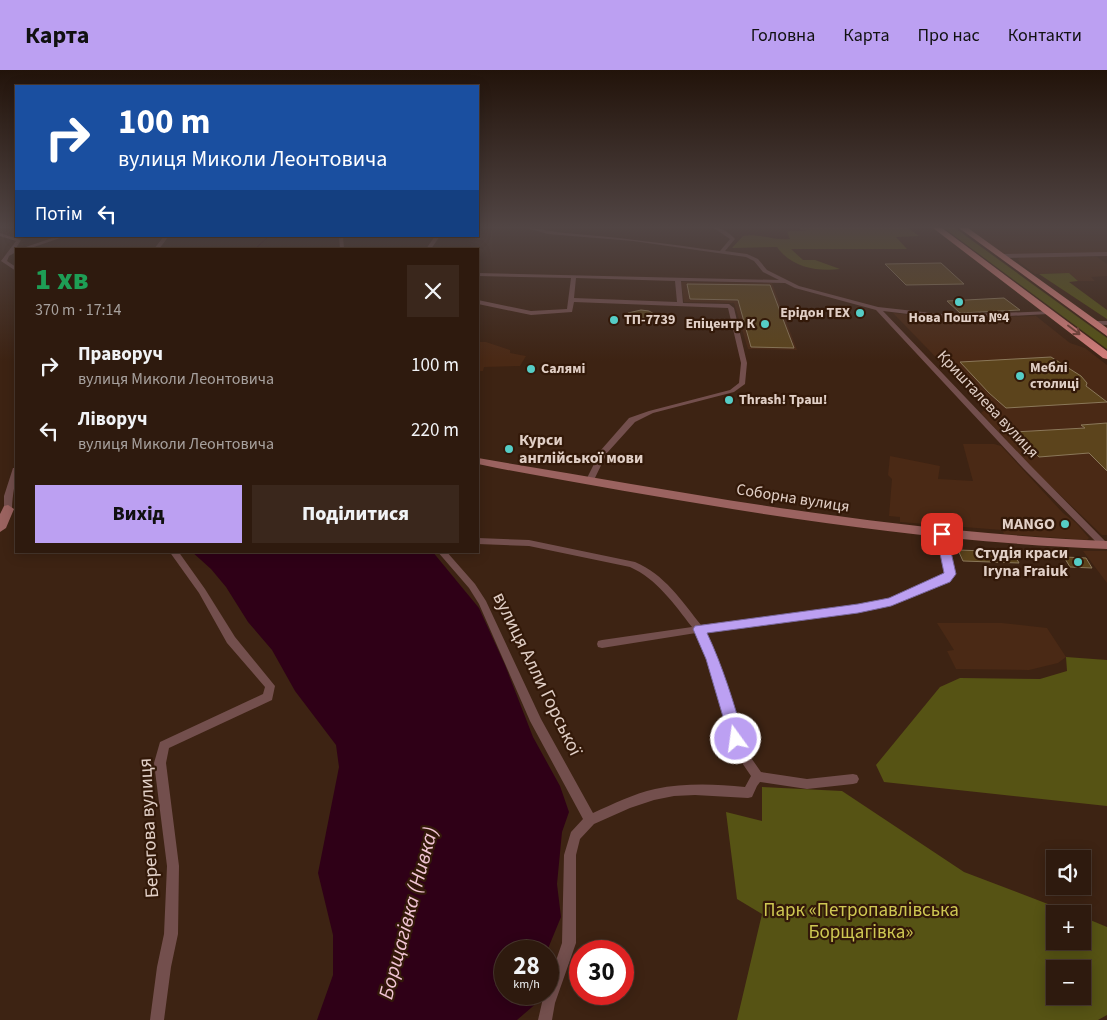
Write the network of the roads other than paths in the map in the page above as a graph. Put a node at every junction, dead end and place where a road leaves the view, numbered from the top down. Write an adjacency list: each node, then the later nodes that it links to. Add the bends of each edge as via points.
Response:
1 (768, 272): 7 (street)
2 (996, 272): 12 (highway)
3 (1024, 272): 13 (highway)
4 (479, 274): 5 (street)
5 (574, 276): 6 (street); 8 (street)
6 (678, 279): 7 (street); 10 (street)
7 (787, 282): 11 (street)
8 (572, 300): 9 (street, via 570,310 536,313); 10 (street)
9 (479, 302)
10 (680, 303): 19 (street, via 723,304 731,308 744,363 742,384 732,391 632,420 604,452)
11 (878, 309): 12 (street, via 950,317); 24 (street, Кришталева вулиця)
12 (1049, 312): 16 (highway, one-way to 16)
13 (1093, 323): 14 (street); 15 (highway)
14 (1107, 323)
15 (1107, 333)
16 (1107, 356)
17 (479, 460): 19 (main road, Соборна вулиця)
18 (15, 473): 20 (street)
19 (590, 480): 22 (main road, Соборна вулиця, via 786,513)
20 (8, 509): 21 (main road)
21 (0, 528)
22 (942, 534): 24 (main road, Соборна вулиця); 27 (street, via 950,574 946,579 891,601)
23 (479, 541): 27 (street, via 529,543 632,564 668,590)
24 (1106, 545)
25 (174, 553): 32 (street, Берегова вулиця, via 231,640 270,686 268,697 164,745 160,763 173,866 171,934)
26 (443, 553): 31 (street, вулиця Алли Горської, via 483,603 536,721)
27 (699, 629): 28 (street); 29 (street, via 715,667 736,739)
28 (602, 644)
29 (758, 777): 30 (street, via 807,784); 31 (street, via 748,793 716,790 661,793)
30 (852, 779)
31 (590, 820): 33 (street, via 575,836 570,856 569,943 548,1003)
32 (157, 1020)
33 (546, 1020)

